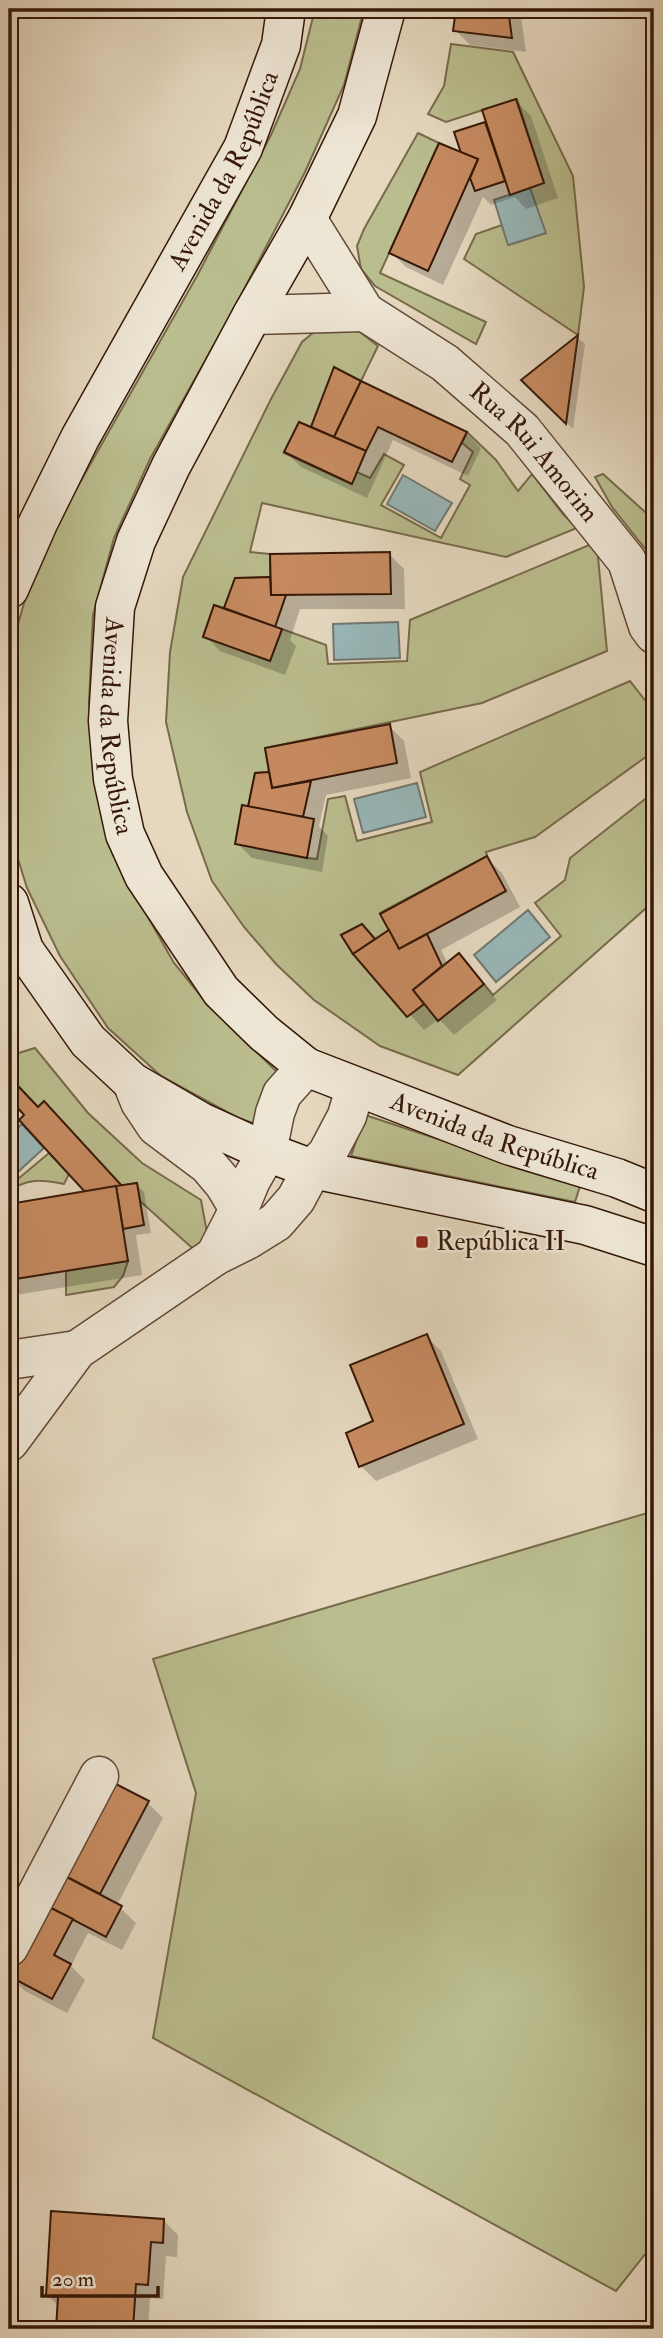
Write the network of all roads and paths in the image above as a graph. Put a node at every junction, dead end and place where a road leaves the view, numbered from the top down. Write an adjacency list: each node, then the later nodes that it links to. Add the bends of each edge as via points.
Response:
1 (286, 9): 6 (main road, Avenida da República, via 281,45 243,148 80,438)
2 (386, 9): 3 (main road, Avenida da República, via 357,116)
3 (307, 219): 4 (main road, Rua Rui Amorim); 5 (main road, Avenida da República)
4 (365, 312): 5 (main road); 7 (main road, Rua Rui Amorim, via 445,363 522,430 627,561)
5 (251, 315): 9 (main road, Avenida da República, via 136,541 115,607 108,721 113,779 125,834 144,876 221,991)
6 (9, 589)
7 (654, 634)
8 (9, 903): 10 (main road, Avenida da República, via 24,950 88,1041)
9 (306, 1067): 11 (main road, Avenida da República); 12 (main road, via 282,1094)
10 (132, 1082): 12 (main road, Avenida da República, via 201,1122); 15 (main road, via 156,1126 208,1165)
11 (355, 1088): 13 (main road, via 339,1133); 14 (main road, Avenida da República)
12 (267, 1152): 13 (main road, Avenida da República); 15 (main road)
13 (312, 1168): 16 (main road, Avenida da República, via 586,1225); 17 (main road, via 296,1199 276,1222)
14 (654, 1194)
15 (239, 1209): 17 (main road)
16 (654, 1247)
17 (215, 1256): 18 (main road)
18 (77, 1350): 19 (main road); 20 (main road)
19 (9, 1360)
20 (9, 1442)
21 (99, 1776): 22 (main road)
22 (9, 1947)

